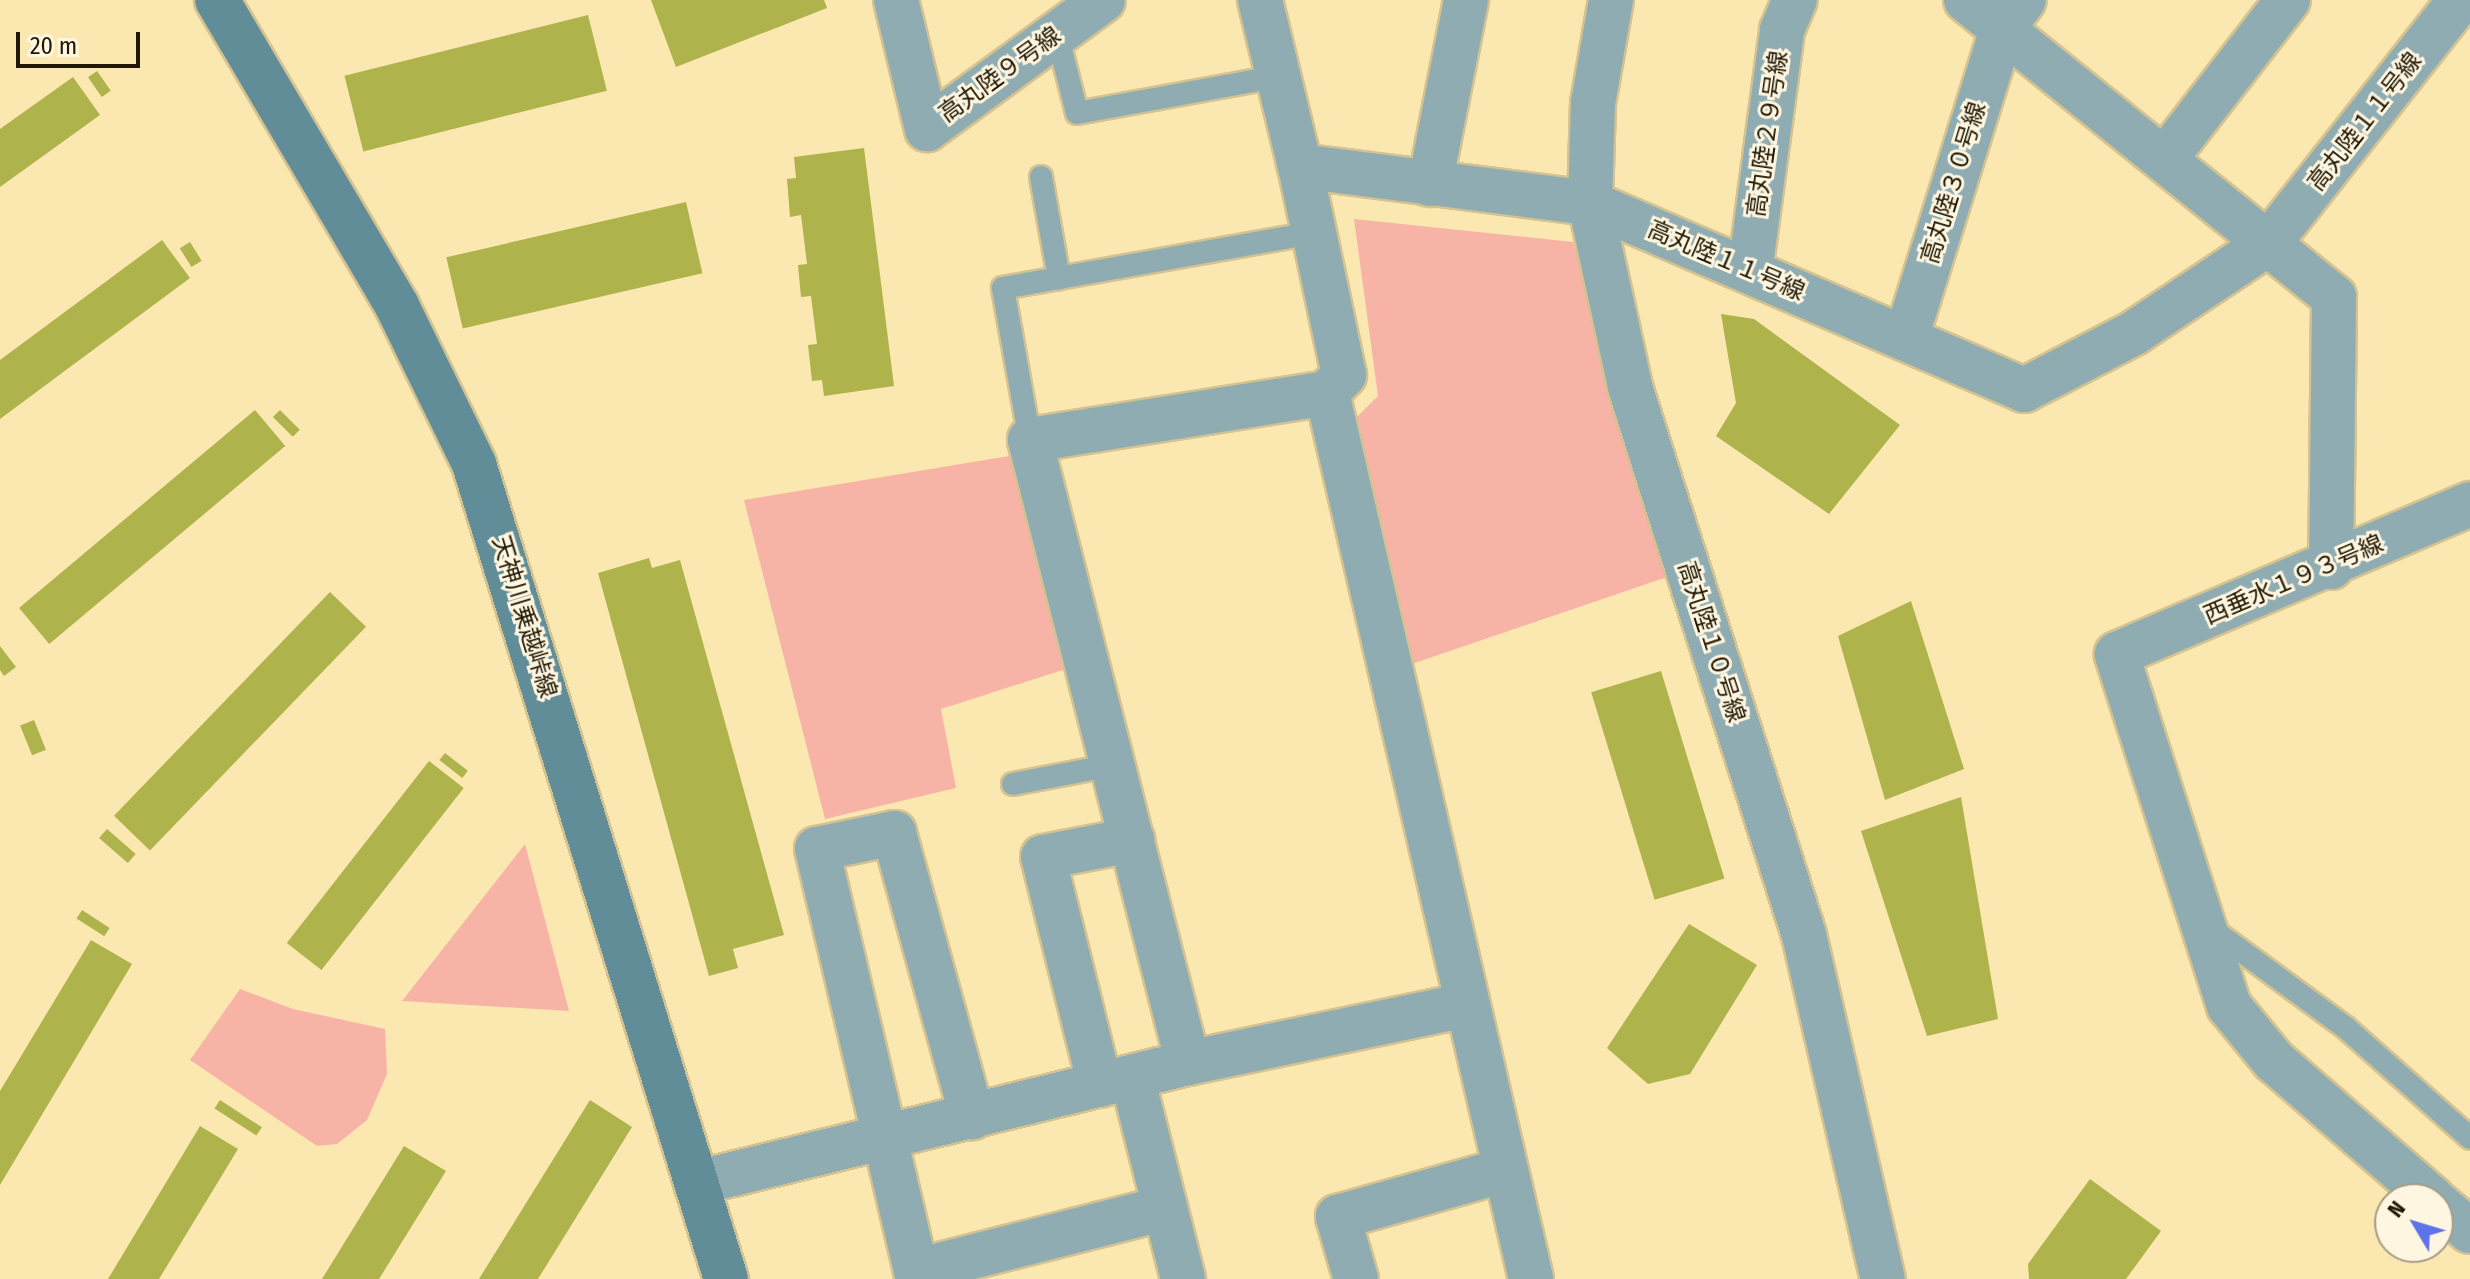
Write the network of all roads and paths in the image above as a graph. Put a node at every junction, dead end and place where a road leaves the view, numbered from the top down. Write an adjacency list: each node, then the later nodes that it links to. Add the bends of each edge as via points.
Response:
1 (217, 0): 39 (street, 天神川乗越峠線, via 397,306 474,464)
2 (896, 0): 12 (street, 高丸陸９号線, via 927,129)
3 (1103, 0): 12 (street, 高丸陸９号線)
4 (1260, 0): 13 (street)
5 (1466, 0): 17 (street)
6 (1611, 0): 18 (street, 高丸陸１０号線, via 1593,103)
7 (1795, 0): 21 (street, 高丸陸２９号線, via 1782,30)
8 (1966, 0): 11 (street)
9 (2288, 0): 14 (street)
10 (2460, 0): 20 (street, 高丸陸１１号線)
11 (2013, 14): 14 (street); 23 (street, 高丸陸３０号線)
12 (1057, 34): 13 (lane, via 1077,113)
13 (1280, 76): 15 (street)
14 (2165, 159): 20 (street)
15 (1300, 166): 17 (street, 高丸陸１１号線); 19 (street)
16 (1041, 177): 22 (lane)
17 (1430, 184): 18 (street, 高丸陸１１号線)
18 (1590, 203): 21 (street, 高丸陸１１号線); 49 (street, 高丸陸１０号線, via 1630,387 1804,935)
19 (1316, 232): 22 (lane); 24 (street, via 1344,375)
20 (2269, 243): 23 (street, 高丸陸１１号線, via 2134,333 2024,390); 27 (street, via 2334,297)
21 (1750, 271): 23 (street, 高丸陸１１号線)
22 (1059, 278): 25 (lane, via 1003,288)
23 (1906, 338)
24 (1327, 393): 25 (street); 32 (street)
25 (1030, 440): 28 (street)
26 (2470, 504): 27 (street, 西垂水１９３号線)
27 (2331, 567): 31 (street, 西垂水１９３号線, via 2117,654)
28 (1113, 765): 29 (lane); 30 (street)
29 (1013, 784)
30 (1132, 840): 33 (street); 34 (street, via 1043,857)
31 (2201, 922): 36 (lane, via 2345,1027); 40 (street, via 2229,1006 2274,1061)
32 (1466, 1005): 33 (street); 38 (street)
33 (1188, 1063): 34 (street)
34 (1116, 1081): 35 (street); 41 (street)
35 (972, 1117): 37 (street); 37 (street, via 894,833 817,849)
36 (2470, 1138)
37 (884, 1139): 39 (street); 44 (street)
38 (1505, 1170): 47 (street, via 1338,1217); 48 (street)
39 (696, 1183): 45 (street, 天神川乗越峠線)
40 (2415, 1183)
41 (1165, 1208): 44 (street); 46 (street)
42 (2454, 1218): 43 (street)
43 (2470, 1231)
44 (917, 1275)
45 (726, 1279)
46 (1183, 1279)
47 (1356, 1279)
48 (1531, 1279)
49 (1883, 1279)

